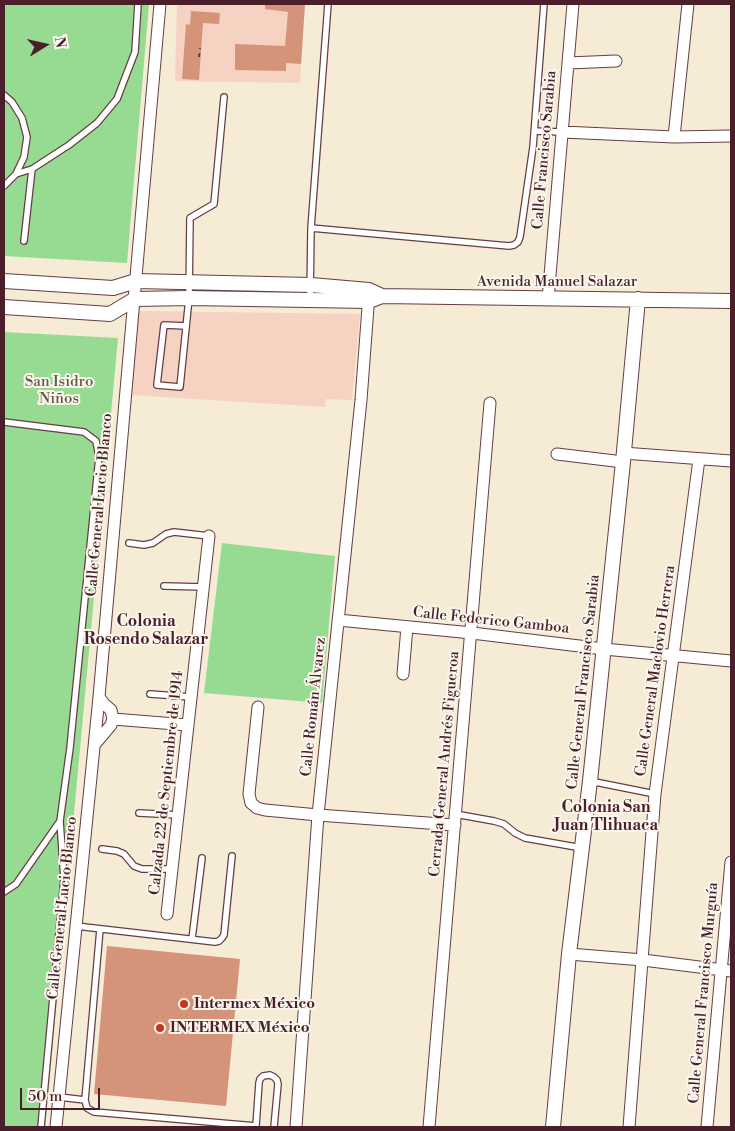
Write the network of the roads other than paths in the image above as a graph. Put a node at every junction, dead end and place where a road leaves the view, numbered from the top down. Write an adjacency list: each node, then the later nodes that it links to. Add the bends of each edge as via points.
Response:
1 (138, 4): 15 (lane, via 135,52 117,99 97,123)
2 (160, 4): 21 (street, Calle General Lucio Blanco)
3 (328, 4): 18 (lane)
4 (544, 4): 11 (lane)
5 (572, 4): 8 (street, Calle Francisco Sarabia)
6 (688, 4): 13 (street)
7 (616, 62): 8 (street)
8 (568, 63): 12 (street, Calle Francisco Sarabia)
9 (4, 95): 16 (lane, via 22,118 26,137 24,157)
10 (224, 97): 22 (lane, via 214,204 190,218)
11 (534, 130): 12 (lane); 18 (lane, via 520,237 514,245)
12 (562, 132): 13 (street); 29 (street, Calle Francisco Sarabia)
13 (674, 136): 14 (street)
14 (731, 136)
15 (32, 169): 16 (lane); 19 (lane)
16 (16, 174): 17 (lane)
17 (4, 186)
18 (311, 228): 24 (lane)
19 (24, 241)
20 (4, 281): 21 (street, Avenida Manuel Salazar, via 113,288)
21 (136, 281): 22 (street, Avenida Manuel Salazar); 28 (street, Calle General Lucio Blanco)
22 (189, 282): 23 (street, Avenida Manuel Salazar); 26 (lane)
23 (240, 283): 24 (street, Avenida Manuel Salazar); 27 (street)
24 (311, 285): 25 (street, Avenida Manuel Salazar); 31 (lane)
25 (373, 296): 29 (street, Avenida Manuel Salazar); 31 (street, Avenida Manuel Salazar); 45 (street, Calle Román Álvarez)
26 (190, 298): 27 (street, Avenida Manuel Salazar); 28 (street, Avenida Manuel Salazar); 34 (lane)
27 (240, 298): 31 (street, Avenida Manuel Salazar)
28 (134, 299): 33 (street, via 110,314); 55 (street, Calle General Lucio Blanco)
29 (548, 299): 30 (street, Avenida Manuel Salazar)
30 (638, 299): 32 (street, Avenida Manuel Salazar); 38 (street, Calle General Francisco Sarabia)
31 (310, 300)
32 (731, 301)
33 (4, 307)
34 (186, 326): 34 (lane, via 164,325 158,384 180,388)
35 (490, 403): 47 (street, Cerrada General Andrés Figueroa)
36 (4, 422): 67 (lane, via 84,432 96,441 99,457)
37 (556, 454): 38 (street)
38 (623, 457): 39 (street); 50 (street, Calle General Francisco Sarabia)
39 (699, 459): 40 (street); 51 (street, Calle General Maclovio Herrera)
40 (731, 461)
41 (209, 536): 42 (lane, via 174,532 153,543); 44 (street, Calzada 22 de Septiembre de 1914)
42 (129, 543)
43 (164, 586): 44 (lane)
44 (204, 587): 49 (street, Calzada 22 de Septiembre de 1914)
45 (338, 620): 46 (street, Calle Federico Gamboa); 65 (street, Calle Román Álvarez)
46 (407, 627): 47 (street, Calle Federico Gamboa); 53 (street)
47 (472, 633): 50 (street, Calle Federico Gamboa); 66 (street, Cerrada General Andrés Figueroa)
48 (157, 640): 49 (lane)
49 (198, 642): 56 (street, Calzada 22 de Septiembre de 1914)
50 (604, 649): 51 (street, Calle Federico Gamboa); 61 (street, Calle General Francisco Sarabia)
51 (673, 656): 52 (street, Calle Federico Gamboa); 62 (street, Calle General Maclovio Herrera)
52 (731, 661)
53 (403, 674)
54 (150, 694): 56 (lane)
55 (99, 697): 58 (street, via 111,710); 60 (street, Calle General Lucio Blanco)
56 (191, 697): 59 (street, Calzada 22 de Septiembre de 1914)
57 (258, 706): 65 (street, via 249,794 251,803 265,810)
58 (113, 719): 59 (street); 60 (street)
59 (188, 725): 64 (street, Calzada 22 de Septiembre de 1914)
60 (94, 745): 76 (street, Calle General Lucio Blanco)
61 (590, 781): 62 (lane); 68 (street, Calle General Francisco Sarabia)
62 (655, 794): 80 (street, Calle General Maclovio Herrera)
63 (139, 813): 64 (lane)
64 (178, 815): 73 (street, Calzada 22 de Septiembre de 1914)
65 (318, 815): 66 (street); 88 (street, Calle Román Álvarez)
66 (455, 820): 68 (lane, via 494,821 525,838); 89 (street, Cerrada General Andrés Figueroa)
67 (60, 821): 74 (lane, via 16,884); 85 (lane, via 64,879)
68 (582, 848): 79 (street, Calle General Francisco Sarabia)
69 (102, 849): 73 (lane, via 117,850 142,870)
70 (232, 856): 78 (lane, via 224,934 215,942)
71 (202, 858): 78 (lane)
72 (731, 862): 81 (street, Calle General Francisco Murguía)
73 (172, 869): 75 (street, Calzada 22 de Septiembre de 1914)
74 (4, 892)
75 (167, 914)
76 (76, 926): 77 (lane); 82 (street, Calle General Lucio Blanco)
77 (100, 929): 78 (lane); 83 (lane)
78 (192, 939)
79 (569, 954): 80 (street); 90 (street, Calle General Francisco Sarabia)
80 (643, 960): 81 (street); 91 (street, Calle General Maclovio Herrera)
81 (726, 970): 92 (street, Calle General Francisco Murguía)
82 (59, 1097): 83 (lane); 86 (street, Calle General Lucio Blanco)
83 (85, 1100): 84 (lane, via 87,1108 94,1112)
84 (256, 1126): 87 (lane, via 260,1078 270,1075 278,1084)
85 (41, 1127)
86 (56, 1127)
87 (274, 1127)
88 (296, 1127)
89 (429, 1127)
90 (553, 1127)
91 (629, 1127)
92 (707, 1127)

